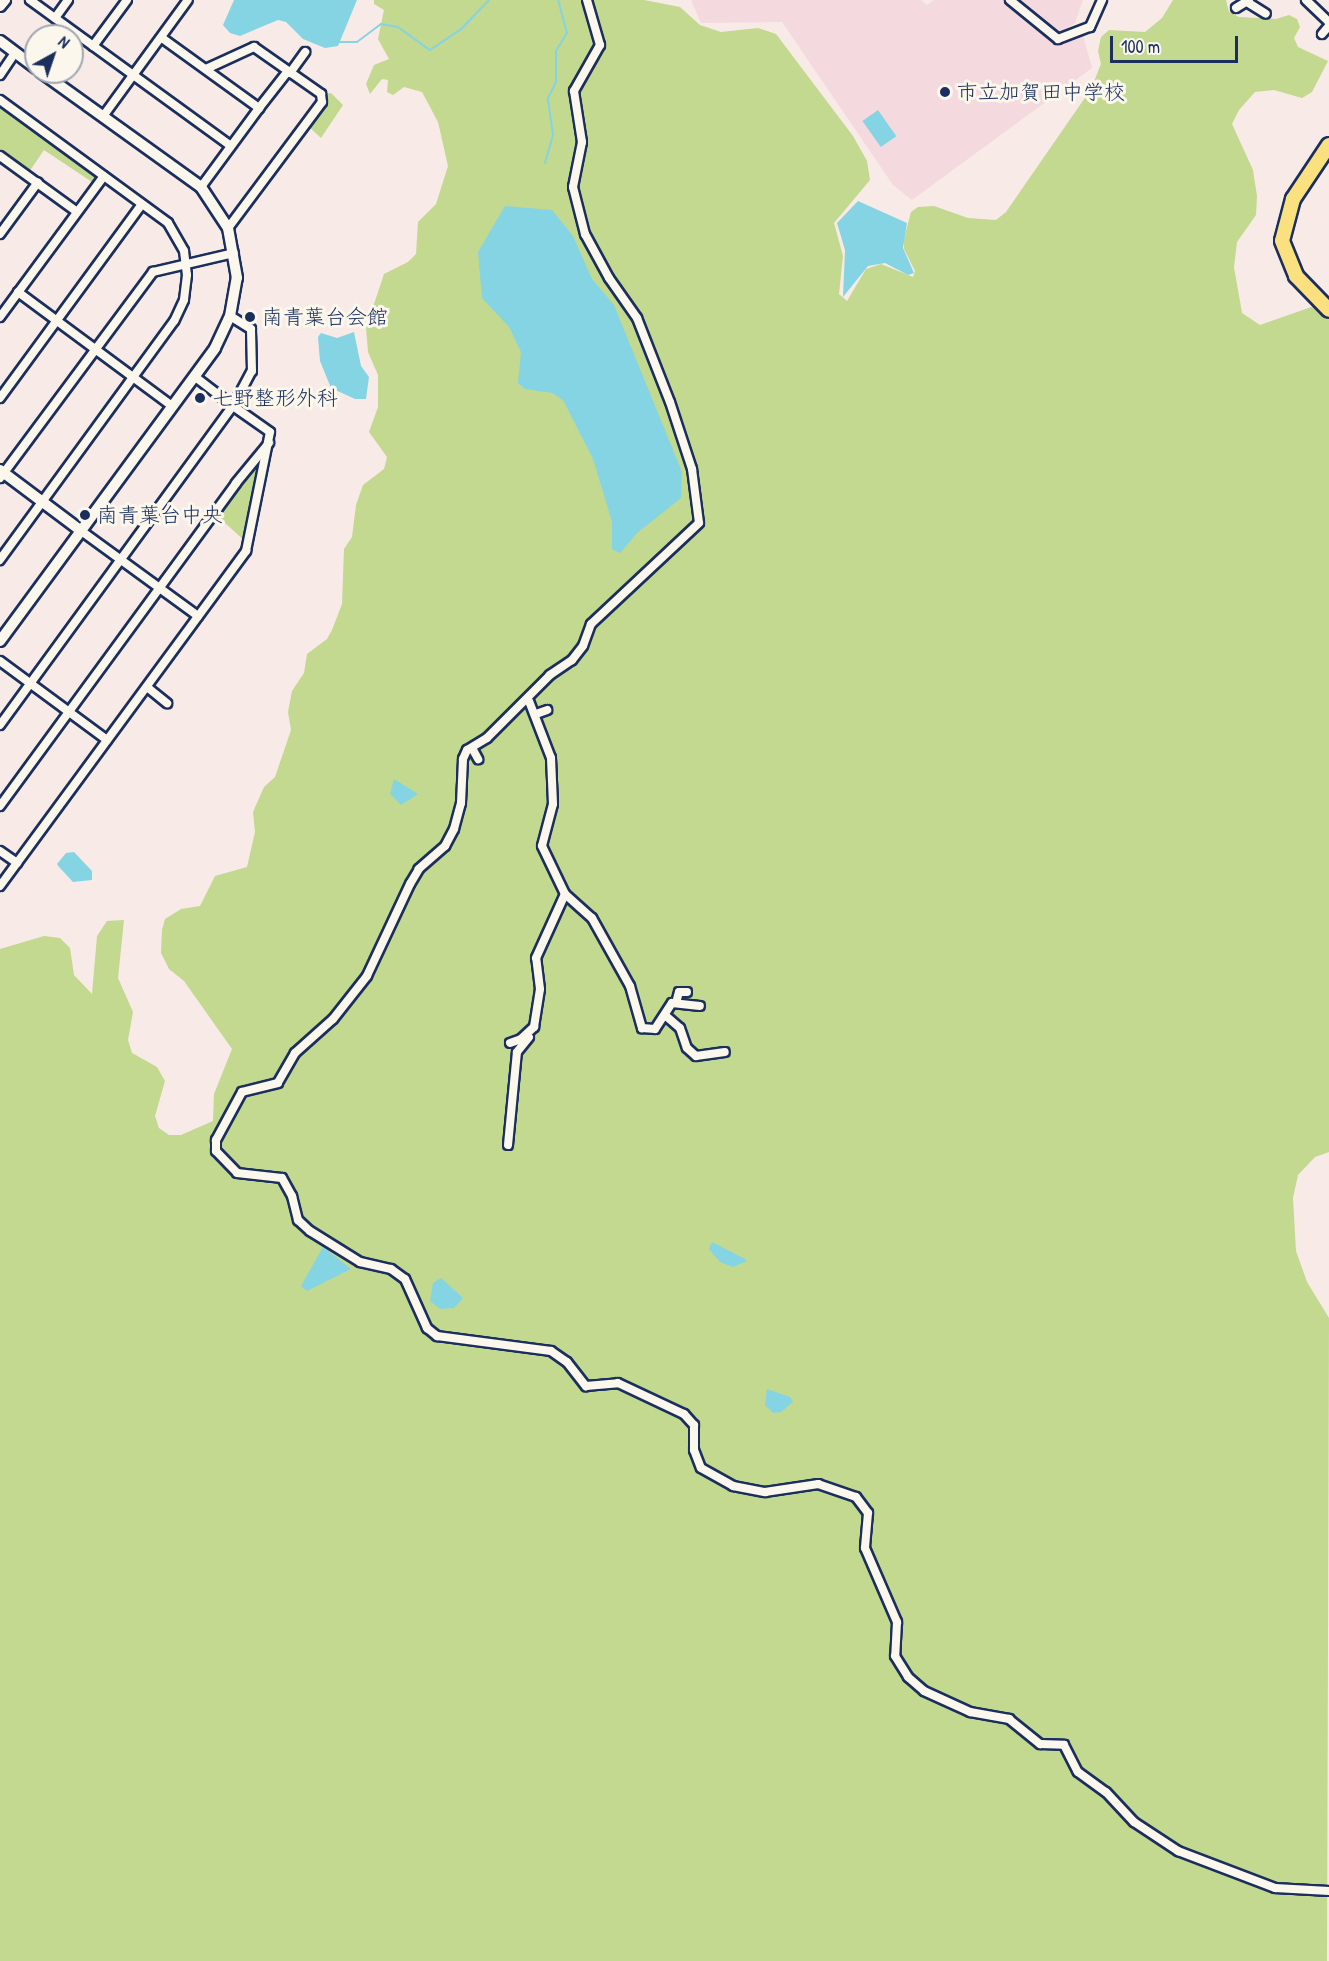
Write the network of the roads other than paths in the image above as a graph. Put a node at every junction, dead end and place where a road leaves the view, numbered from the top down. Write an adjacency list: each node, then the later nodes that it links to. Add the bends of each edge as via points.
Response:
1 (4, 0): 11 (street)
2 (30, 0): 14 (street)
3 (68, 0): 14 (street)
4 (127, 0): 19 (street)
5 (188, 0): 17 (street)
6 (587, 0): 66 (street, via 600,45 574,92 582,142 573,187 585,234 637,318 655,362 692,469 700,513 699,523 691,534 591,624 583,646 572,660 550,675)
7 (1010, 0): 8 (street, via 1058,39 1090,27)
8 (1102, 0)
9 (1306, 0): 15 (street)
10 (1248, 1): 12 (street); 13 (street)
11 (0, 6)
12 (1236, 8)
13 (1266, 14)
14 (55, 18): 19 (street)
15 (1329, 24): 16 (street)
16 (1322, 34)
17 (162, 38): 23 (street); 26 (street)
18 (0, 41): 21 (street)
19 (93, 46): 26 (street)
20 (305, 52): 24 (street)
21 (15, 53): 22 (street); 25 (street)
22 (24, 59)
23 (206, 69): 24 (street, via 254,47); 29 (street)
24 (289, 72): 29 (street); 39 (street, via 321,94 322,102)
25 (0, 75)
26 (133, 76): 30 (street); 32 (street)
27 (59, 84): 30 (street)
28 (0, 100): 34 (street)
29 (259, 108): 32 (street)
30 (104, 115): 36 (street)
31 (1329, 145): 44 (highway, via 1293,199 1282,241 1295,274)
32 (231, 146): 36 (street)
33 (0, 156): 35 (street)
34 (104, 176): 37 (street); 38 (street)
35 (38, 183): 38 (street); 40 (street)
36 (201, 187): 39 (street)
37 (142, 204): 42 (street, via 177,234); 47 (street)
38 (77, 212): 43 (street)
39 (228, 228): 41 (street)
40 (0, 234)
41 (234, 253): 42 (street); 45 (street, via 237,278)
42 (187, 263): 48 (street, via 153,272); 50 (street, via 186,290 179,315)
43 (18, 292): 46 (street); 47 (street)
44 (1329, 310)
45 (230, 315): 49 (street, via 222,336); 52 (street, via 251,329 252,371)
46 (0, 317)
47 (56, 321): 48 (street); 51 (street)
48 (94, 349): 50 (street); 55 (street)
49 (195, 376): 52 (street); 53 (street)
50 (134, 378): 53 (street); 56 (street)
51 (0, 398)
52 (234, 405): 54 (street, via 267,428); 58 (street)
53 (172, 406): 57 (street)
54 (270, 442): 60 (street); 61 (street, via 246,551)
55 (1, 473): 56 (street)
56 (42, 502): 57 (street); 59 (street)
57 (80, 530): 58 (street); 62 (street)
58 (120, 559): 60 (street); 64 (street)
59 (0, 560)
60 (160, 587): 61 (street); 69 (street)
61 (198, 616): 65 (street)
62 (0, 641)
63 (0, 661): 64 (street)
64 (30, 683): 69 (street); 71 (street)
65 (147, 687): 67 (street); 72 (street)
66 (529, 700): 70 (street); 73 (street)
67 (167, 703)
68 (547, 710): 70 (street)
69 (69, 711): 72 (street); 75 (street)
70 (536, 714): 79 (street, via 552,758 554,804 542,846)
71 (0, 725)
72 (108, 740): 77 (street)
73 (472, 748): 74 (street); 89 (street, via 463,759 461,803 454,829 445,846 419,869 410,884 373,967 333,1019 295,1053 278,1083 242,1092 216,1140 222,1160 237,1173 282,1178 298,1220 360,1262 391,1269 405,1279 427,1328 437,1336 551,1351 567,1362 586,1386 618,1383 684,1414 694,1425 694,1450 701,1468 734,1486 765,1492 818,1484 856,1497 868,1513 864,1540 867,1556 897,1622 895,1656 908,1677 924,1691 970,1712 1009,1719 1040,1744 1064,1745 1078,1772 1106,1792 1134,1822 1178,1851 1275,1888)
74 (478, 759)
75 (0, 806)
76 (0, 850): 77 (street)
77 (17, 863): 78 (street)
78 (0, 886)
79 (565, 894): 83 (street, via 592,918 630,986 642,1028 655,1029); 85 (street, via 536,958 540,989)
80 (687, 992): 81 (street, via 679,992)
81 (676, 1003): 82 (street); 83 (street, via 672,1003)
82 (700, 1006)
83 (667, 1015): 84 (street); 87 (street, via 680,1028 687,1048 696,1056)
84 (678, 1022)
85 (534, 1027): 86 (street, via 521,1040); 88 (street, via 517,1052)
86 (510, 1043)
87 (726, 1052)
88 (508, 1145)
89 (1329, 1891)

